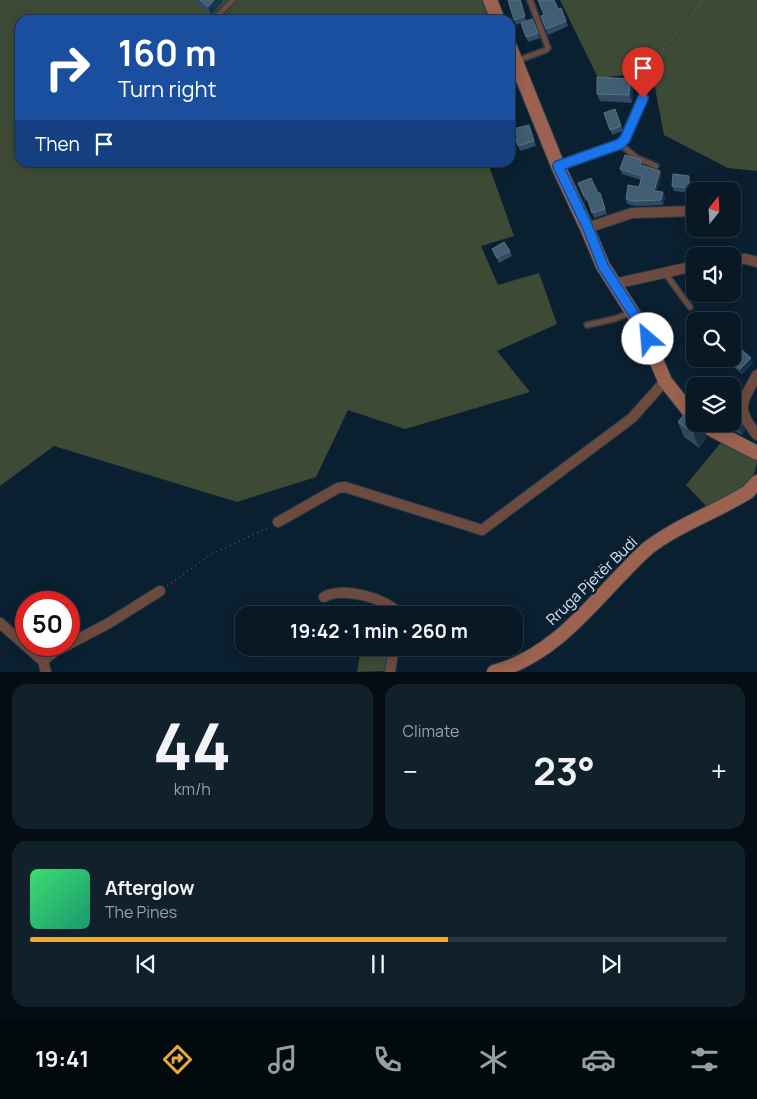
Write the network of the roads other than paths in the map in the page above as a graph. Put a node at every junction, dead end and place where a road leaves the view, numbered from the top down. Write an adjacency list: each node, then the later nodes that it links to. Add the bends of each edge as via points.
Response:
1 (233, 0): 4 (lane)
2 (490, 0): 5 (main road)
3 (530, 0): 6 (lane, via 548,48)
4 (218, 14)
5 (496, 15)
6 (516, 61): 9 (main road)
7 (643, 98): 8 (lane)
8 (620, 144): 9 (lane); 10 (lane, via 637,158)
9 (558, 166): 12 (main road)
10 (656, 166)
11 (686, 211): 12 (street, via 632,213)
12 (588, 228): 17 (main road)
13 (741, 259): 14 (street)
14 (757, 262)
15 (686, 268): 16 (street)
16 (665, 272): 17 (street); 18 (lane)
17 (614, 284): 19 (main road)
18 (690, 307)
19 (633, 312): 20 (lane); 22 (main road)
20 (587, 325)
21 (757, 375): 25 (street, via 742,410 746,422)
22 (665, 381): 23 (main road); 30 (street, via 632,418 482,530 346,486)
23 (686, 408)
24 (716, 432): 26 (main road)
25 (757, 435)
26 (757, 453)
27 (757, 482): 29 (main road, Rruga Pjetër Budi)
28 (757, 495): 29 (street, Rruga Pjetër Budi)
29 (738, 498): 38 (main road, Rruga Pjetër Budi, via 647,549)
30 (278, 522)
31 (160, 591): 35 (street)
32 (324, 597): 33 (street, via 339,592 365,596)
33 (390, 606)
34 (0, 623): 37 (street)
35 (80, 638)
36 (393, 656): 39 (street)
37 (44, 666)
38 (526, 666): 40 (main road, Rruga Pjetër Budi)
39 (390, 672)
40 (494, 672)

